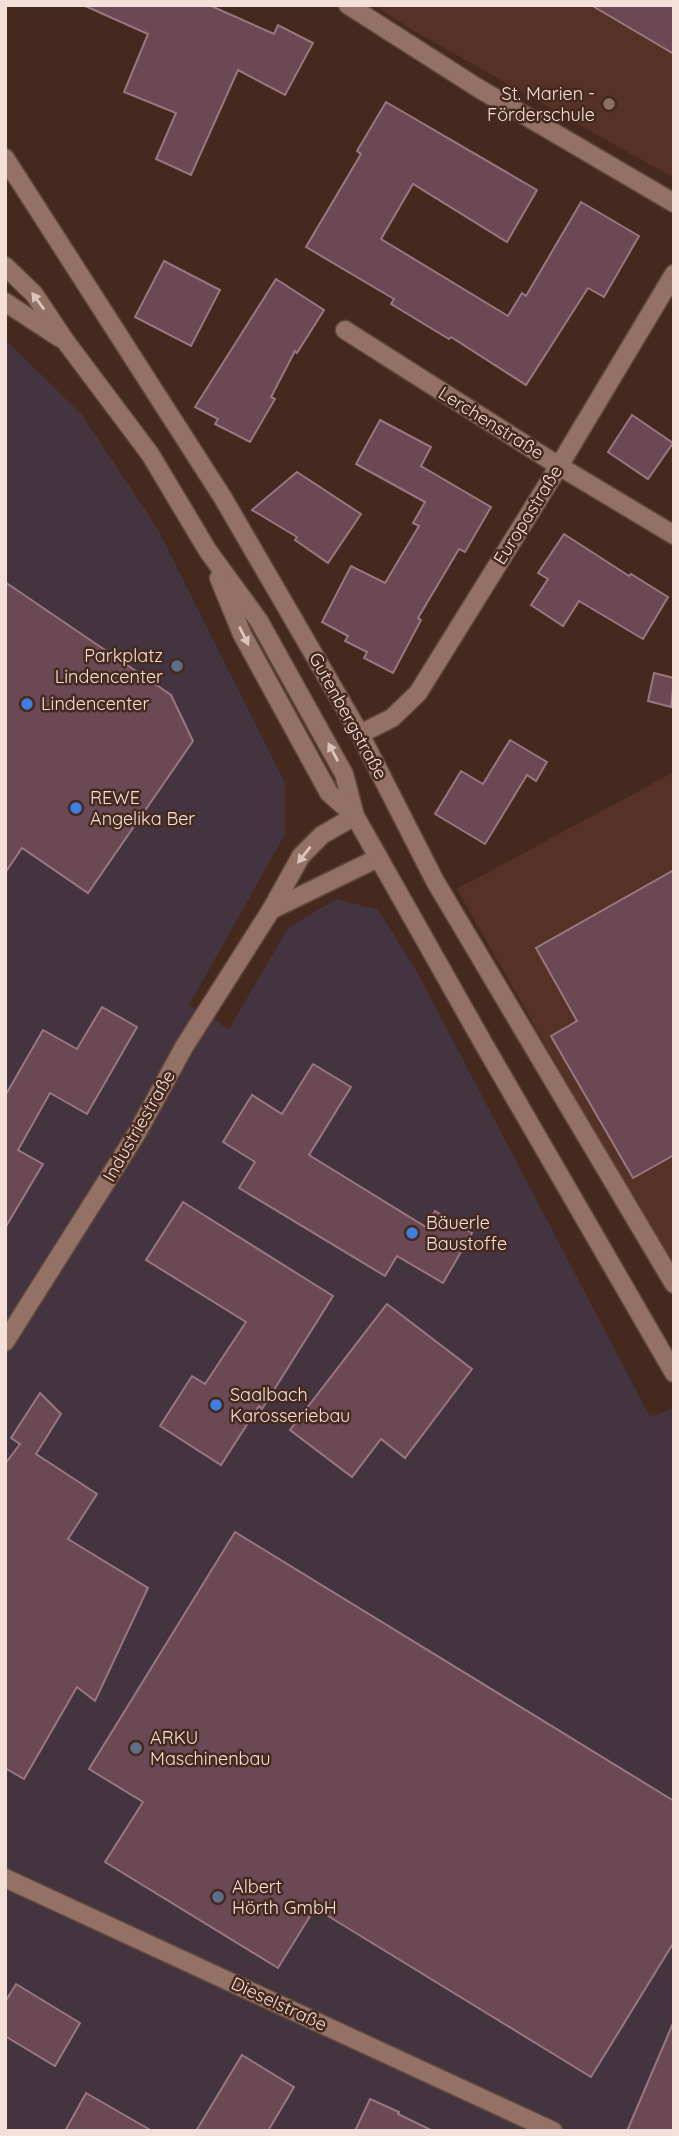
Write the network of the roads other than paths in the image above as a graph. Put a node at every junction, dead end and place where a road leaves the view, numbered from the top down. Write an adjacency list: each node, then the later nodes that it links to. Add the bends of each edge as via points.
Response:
1 (348, 5): 3 (street, via 478,88)
2 (5, 158): 11 (street, Gutenbergstraße, via 223,498)
3 (674, 202)
4 (5, 266): 8 (street, one-way to 4, via 34,294)
5 (674, 274): 9 (street, Europastraße)
6 (5, 303): 8 (street)
7 (345, 330): 9 (street, Lerchenstraße)
8 (66, 342): 12 (street, via 150,454 208,551 242,634 329,793)
9 (559, 466): 10 (street, Lerchenstraße); 11 (street, Europastraße, via 418,693 392,718)
10 (674, 535)
11 (360, 734): 15 (street, Gutenbergstraße, via 435,881)
12 (355, 816): 13 (street); 14 (street, Industriestraße, one-way to 14, via 322,835 302,856)
13 (379, 858): 14 (street); 17 (street)
14 (271, 909): 16 (street, Industriestraße)
15 (674, 1284)
16 (5, 1342)
17 (674, 1373)
18 (5, 1878): 19 (street, Dieselstraße)
19 (553, 2131)

